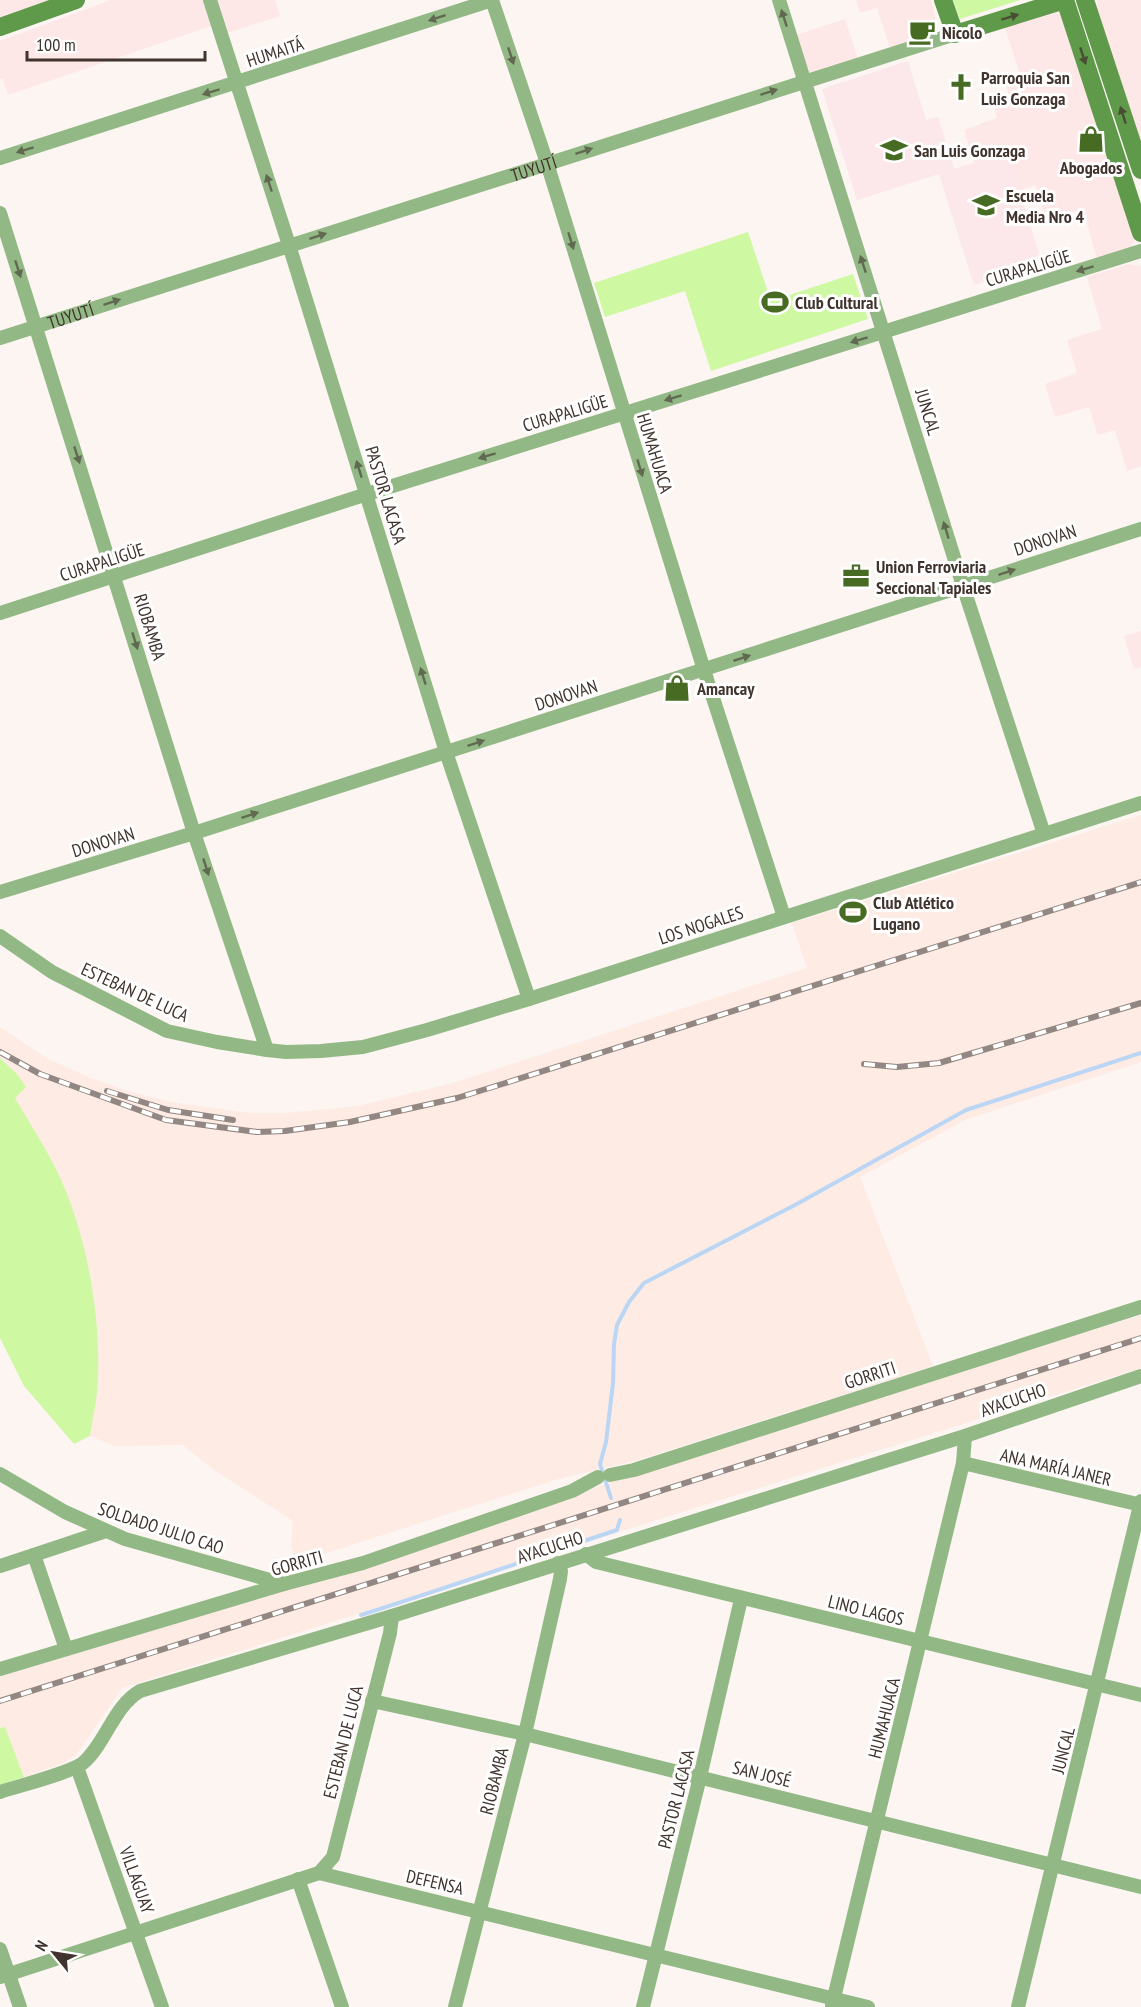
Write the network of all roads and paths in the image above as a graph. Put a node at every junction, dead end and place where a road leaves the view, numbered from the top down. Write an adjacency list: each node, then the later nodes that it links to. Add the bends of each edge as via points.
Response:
1 (76, 0): 8 (street)
2 (210, 0): 11 (street, PASTOR LACASA)
3 (492, 0): 11 (street, HUMAITÁ, one-way to 11); 13 (street, HUMAHUACA, one-way to 13)
4 (779, 0): 10 (street, JUNCAL, one-way to 4)
5 (943, 0): 9 (street)
6 (1065, 0): 9 (street, TUYUTÍ, one-way to 6); 16 (street, one-way to 16)
7 (1085, 0): 14 (street, one-way to 7)
8 (0, 27)
9 (955, 34): 10 (street, TUYUTÍ)
10 (804, 81): 13 (street, TUYUTÍ, one-way to 10); 20 (street, JUNCAL, one-way to 10)
11 (237, 84): 12 (street, HUMAITÁ, one-way to 12); 17 (street, PASTOR LACASA, one-way to 11)
12 (0, 158)
13 (547, 163): 17 (street, TUYUTÍ, one-way to 13); 22 (street, HUMAHUACA, one-way to 22)
14 (1141, 171)
15 (0, 213): 19 (street, RIOBAMBA, one-way to 19)
16 (1141, 233)
17 (289, 245): 19 (street, TUYUTÍ, one-way to 17); 23 (street, PASTOR LACASA, one-way to 17)
18 (1141, 251): 20 (street, CURAPALIGÜE, one-way to 20)
19 (36, 326): 21 (street, TUYUTÍ); 25 (street, RIOBAMBA, one-way to 25)
20 (884, 332): 22 (street, CURAPALIGÜE, one-way to 22); 26 (street, JUNCAL, one-way to 20)
21 (0, 338)
22 (623, 414): 23 (street, CURAPALIGÜE, one-way to 23); 28 (street, HUMAHUACA, one-way to 28)
23 (367, 494): 25 (street, CURAPALIGÜE); 29 (street, PASTOR LACASA, one-way to 23)
24 (1141, 529): 26 (street, DONOVAN, one-way to 24)
25 (115, 576): 27 (street, CURAPALIGÜE); 31 (street, RIOBAMBA, one-way to 31)
26 (963, 586): 28 (street, DONOVAN, one-way to 26); 32 (street, JUNCAL)
27 (0, 614)
28 (704, 670): 29 (street, DONOVAN, one-way to 28); 34 (street, HUMAHUACA)
29 (446, 752): 31 (street, DONOVAN, one-way to 29); 36 (street, PASTOR LACASA)
30 (1141, 803): 32 (street, LOS NOGALES)
31 (194, 833): 33 (street, DONOVAN); 37 (street, RIOBAMBA, one-way to 37)
32 (1044, 834): 34 (street, LOS NOGALES)
33 (0, 892)
34 (784, 917): 36 (street, LOS NOGALES)
35 (0, 936): 37 (street, ESTEBAN DE LUCA, via 52,972 167,1031)
36 (529, 999): 37 (street, LOS NOGALES, via 363,1047)
37 (267, 1050)
38 (1141, 1307): 49 (street, GORRITI, via 604,1476 572,1491 363,1563)
39 (1141, 1376): 40 (street, AYACUCHO)
40 (965, 1436): 41 (street, HUMAHUACA); 45 (street, AYACUCHO)
41 (963, 1463): 43 (street, ANA MARÍA JANER); 52 (street, HUMAHUACA)
42 (0, 1474): 44 (street, SOLDADO JULIO CAO)
43 (1141, 1504): 55 (street, JUNCAL)
44 (106, 1531): 46 (street); 49 (street, SOLDADO JULIO CAO)
45 (586, 1554): 47 (street, AYACUCHO); 50 (street, LINO LAGOS, via 596,1562)
46 (34, 1555): 48 (street); 53 (street)
47 (558, 1563): 51 (street, AYACUCHO); 58 (street, RIOBAMBA, via 560,1579)
48 (0, 1566)
49 (284, 1584): 53 (street, GORRITI)
50 (741, 1599): 52 (street, LINO LAGOS); 60 (street, PASTOR LACASA)
51 (392, 1616): 57 (street, ESTEBAN DE LUCA); 59 (street, AYACUCHO, via 140,1691 126,1703)
52 (921, 1642): 55 (street, LINO LAGOS); 62 (street, HUMAHUACA)
53 (66, 1649): 54 (street, GORRITI)
54 (0, 1669)
55 (1098, 1685): 56 (street, LINO LAGOS); 63 (street, JUNCAL)
56 (1141, 1695)
57 (372, 1701): 58 (street, SAN JOSÉ); 64 (street, ESTEBAN DE LUCA, via 333,1857)
58 (525, 1734): 60 (street, SAN JOSÉ); 67 (street, RIOBAMBA)
59 (77, 1767): 61 (street); 68 (street, VILLAGUAY)
60 (700, 1777): 62 (street, SAN JOSÉ); 70 (street, PASTOR LACASA)
61 (0, 1791)
62 (877, 1822): 63 (street, SAN JOSÉ); 72 (street, HUMAHUACA)
63 (1052, 1865): 66 (street, SAN JOSÉ); 79 (street, JUNCAL)
64 (319, 1873): 65 (street, DEFENSA); 67 (street, DEFENSA)
65 (298, 1879): 68 (street, DEFENSA); 75 (street)
66 (1141, 1887)
67 (479, 1911): 70 (street, DEFENSA); 76 (street, RIOBAMBA)
68 (137, 1933): 71 (street, DEFENSA); 74 (street, VILLAGUAY)
69 (0, 1949): 71 (street)
70 (655, 1954): 72 (street, DEFENSA); 77 (street, PASTOR LACASA)
71 (4, 1976): 73 (street)
72 (832, 2003): 78 (street, DEFENSA)
73 (20, 2007)
74 (162, 2007)
75 (342, 2007)
76 (455, 2007)
77 (643, 2007)
78 (868, 2007)
79 (1018, 2007)

